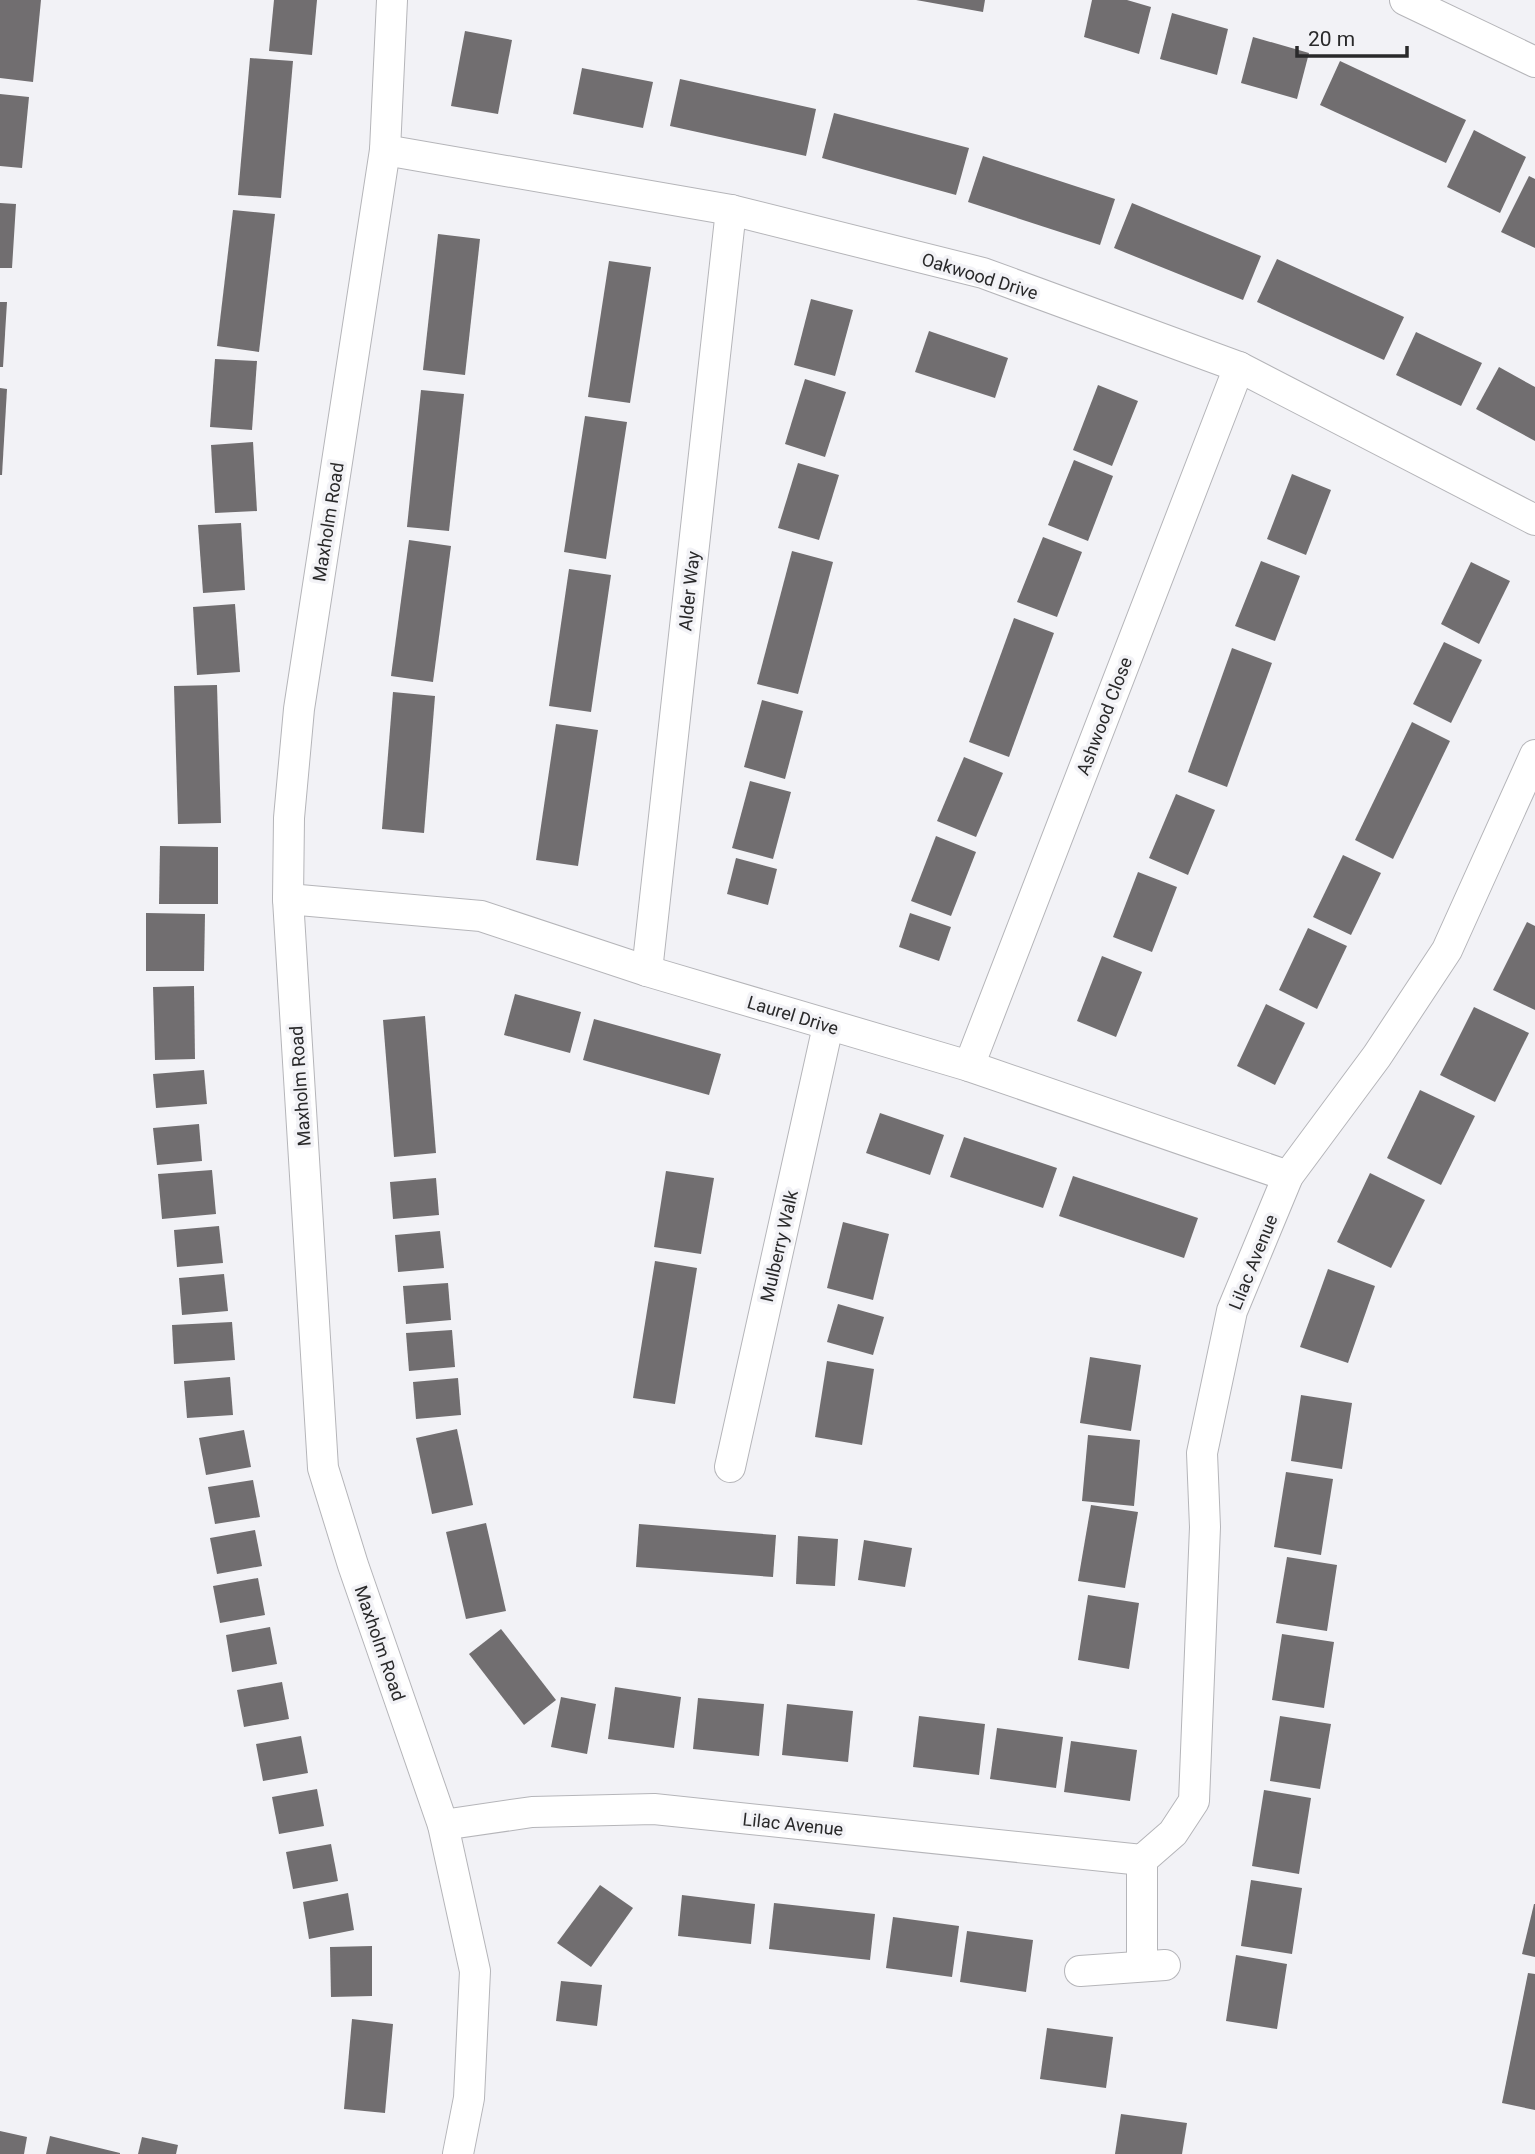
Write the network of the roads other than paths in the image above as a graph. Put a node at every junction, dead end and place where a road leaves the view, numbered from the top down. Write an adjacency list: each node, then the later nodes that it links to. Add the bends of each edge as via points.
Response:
1 (392, 0): 4 (street, Maxholm Road)
2 (1405, 0): 3 (street)
3 (1535, 62)
4 (386, 150): 5 (street, Oakwood Drive); 9 (street, Maxholm Road, via 299,709 289,818)
5 (731, 210): 6 (street, Oakwood Drive, via 983,272); 10 (street, Alder Way)
6 (1239, 367): 7 (street, Oakwood Drive); 12 (street, Ashwood Close)
7 (1535, 520)
8 (1535, 755): 13 (street, Lilac Avenue, via 1447,950 1377,1056)
9 (288, 899): 10 (street, Laurel Drive, via 481,916); 15 (street, Maxholm Road, via 323,1468)
10 (647, 971): 11 (street, Laurel Drive)
11 (828, 1026): 12 (street, Laurel Drive); 14 (street, Mulberry Walk)
12 (969, 1066): 13 (street, Laurel Drive)
13 (1288, 1176): 16 (street, Lilac Avenue, via 1231,1311 1202,1452 1205,1527 1194,1801 1173,1833)
14 (730, 1467)
15 (443, 1825): 16 (street, Lilac Avenue, via 532,1812 653,1809); 18 (street, Maxholm Road, via 475,1971 469,2098)
16 (1142, 1860): 17 (street, via 1154,1965)
17 (1080, 1971)
18 (458, 2154)

